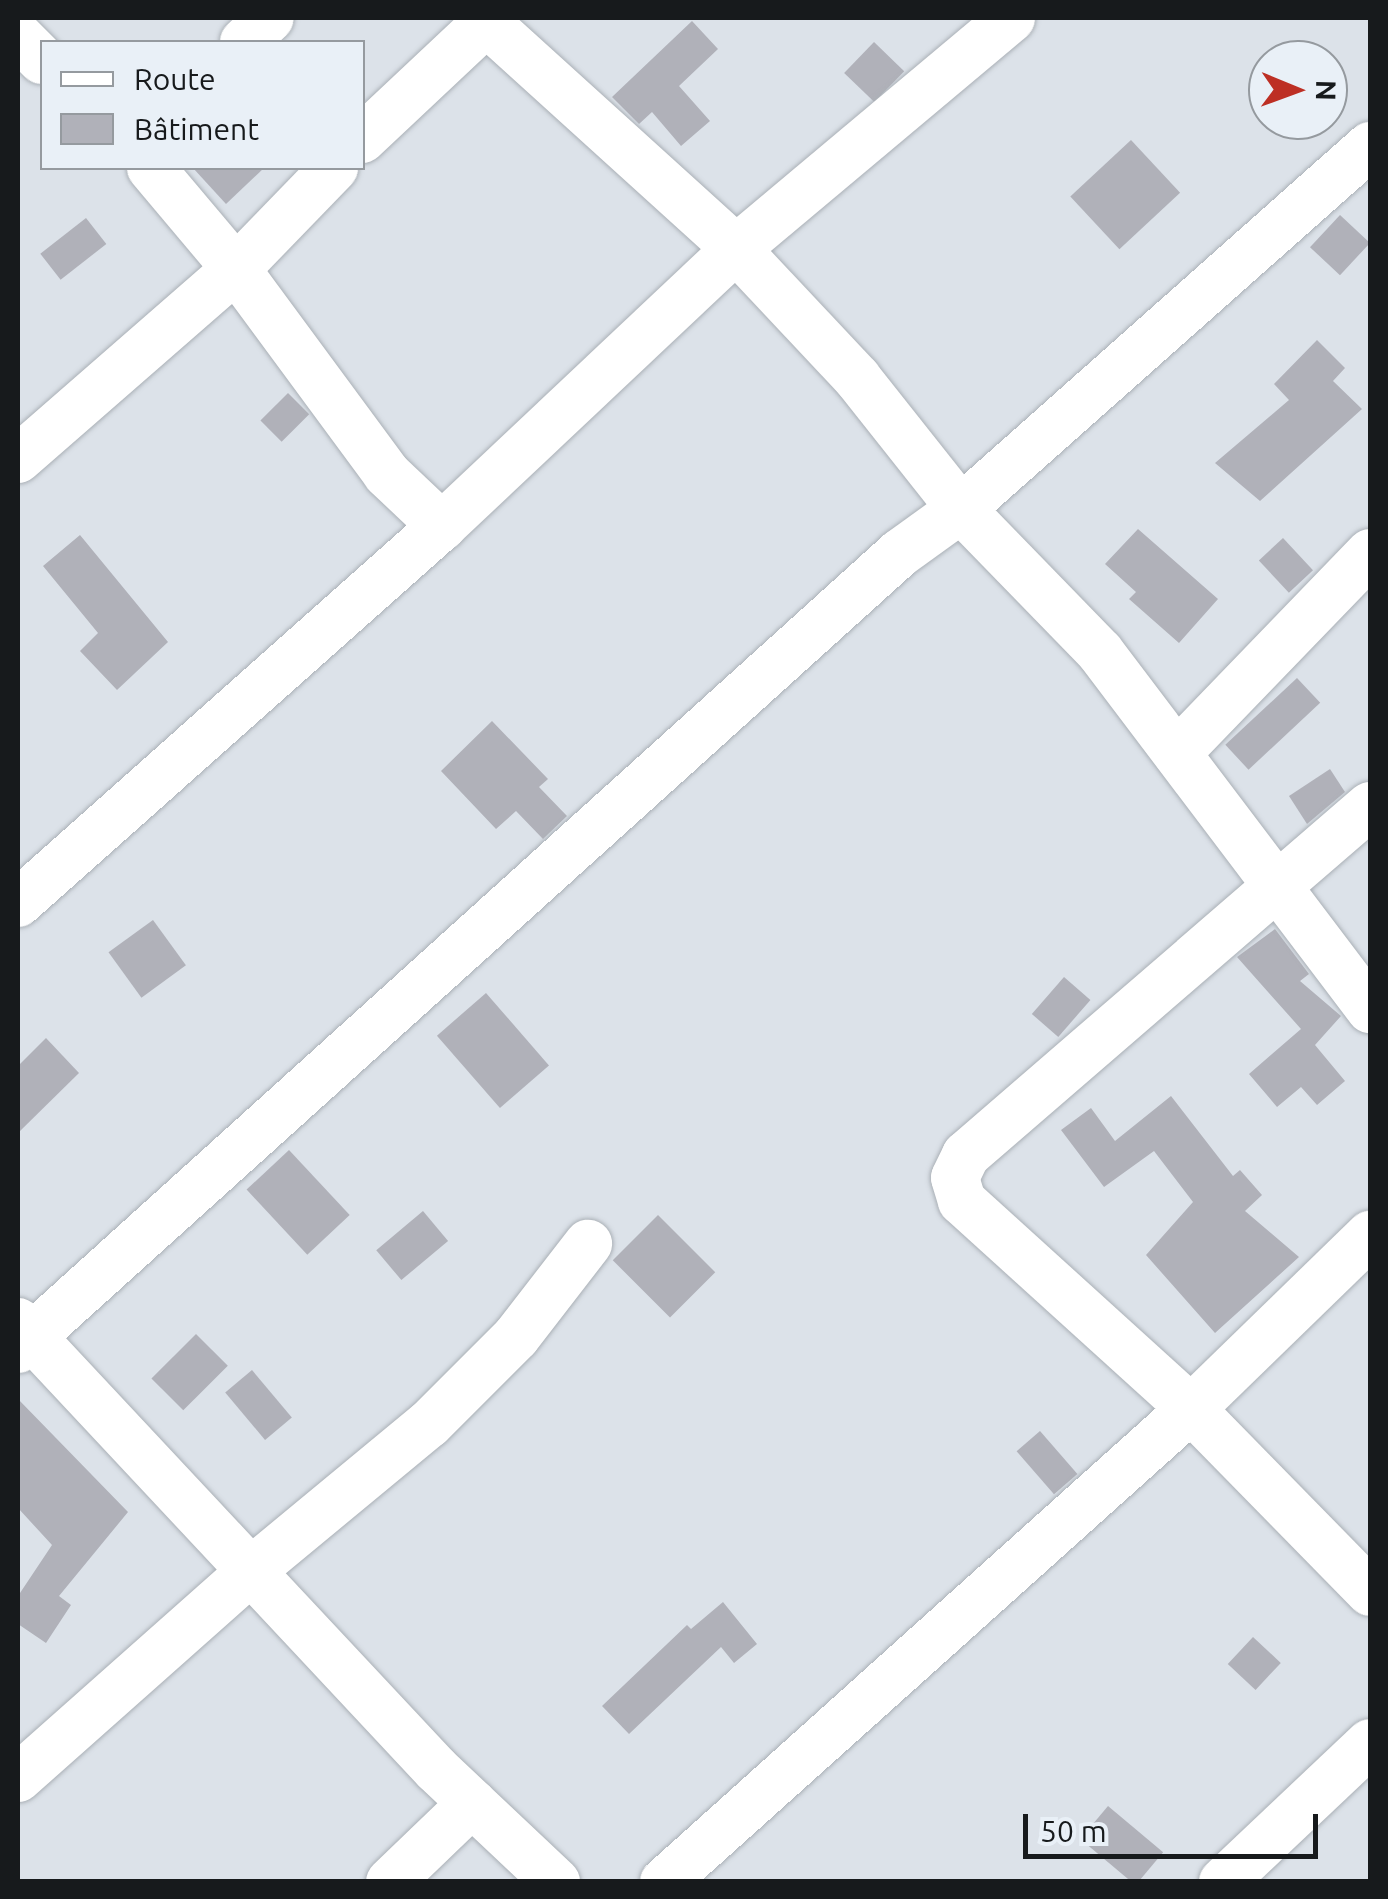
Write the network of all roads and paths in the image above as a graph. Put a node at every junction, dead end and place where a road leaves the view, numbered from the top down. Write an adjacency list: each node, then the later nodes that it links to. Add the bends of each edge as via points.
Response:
1 (270, 18): 5 (street)
2 (1011, 18): 11 (street)
3 (488, 20): 7 (street); 11 (street)
4 (18, 36): 6 (street)
5 (246, 40)
6 (40, 58)
7 (365, 136)
8 (1370, 146): 14 (street)
9 (153, 170): 12 (street)
10 (332, 170): 12 (street)
11 (736, 249): 14 (street, via 857,378); 15 (street)
12 (236, 269): 13 (street); 15 (street, via 343,419)
13 (18, 459)
14 (961, 509): 17 (street, via 1100,652); 24 (street, via 900,553)
15 (442, 526): 20 (street)
16 (1370, 553): 17 (street)
17 (1177, 753): 19 (street)
18 (1370, 806): 19 (street)
19 (1274, 889): 21 (street); 25 (street, via 966,1155 955,1178 962,1201)
20 (18, 904)
21 (1370, 1009)
22 (1370, 1236): 25 (street)
23 (588, 1244): 26 (street, via 516,1337 429,1424)
24 (22, 1336): 26 (street)
25 (1191, 1409): 27 (street); 33 (street)
26 (251, 1571): 29 (street); 30 (street)
27 (1370, 1592)
28 (1370, 1743): 34 (street)
29 (18, 1778)
30 (472, 1803): 31 (street); 32 (street)
31 (390, 1882)
32 (556, 1882)
33 (664, 1882)
34 (1224, 1882)

